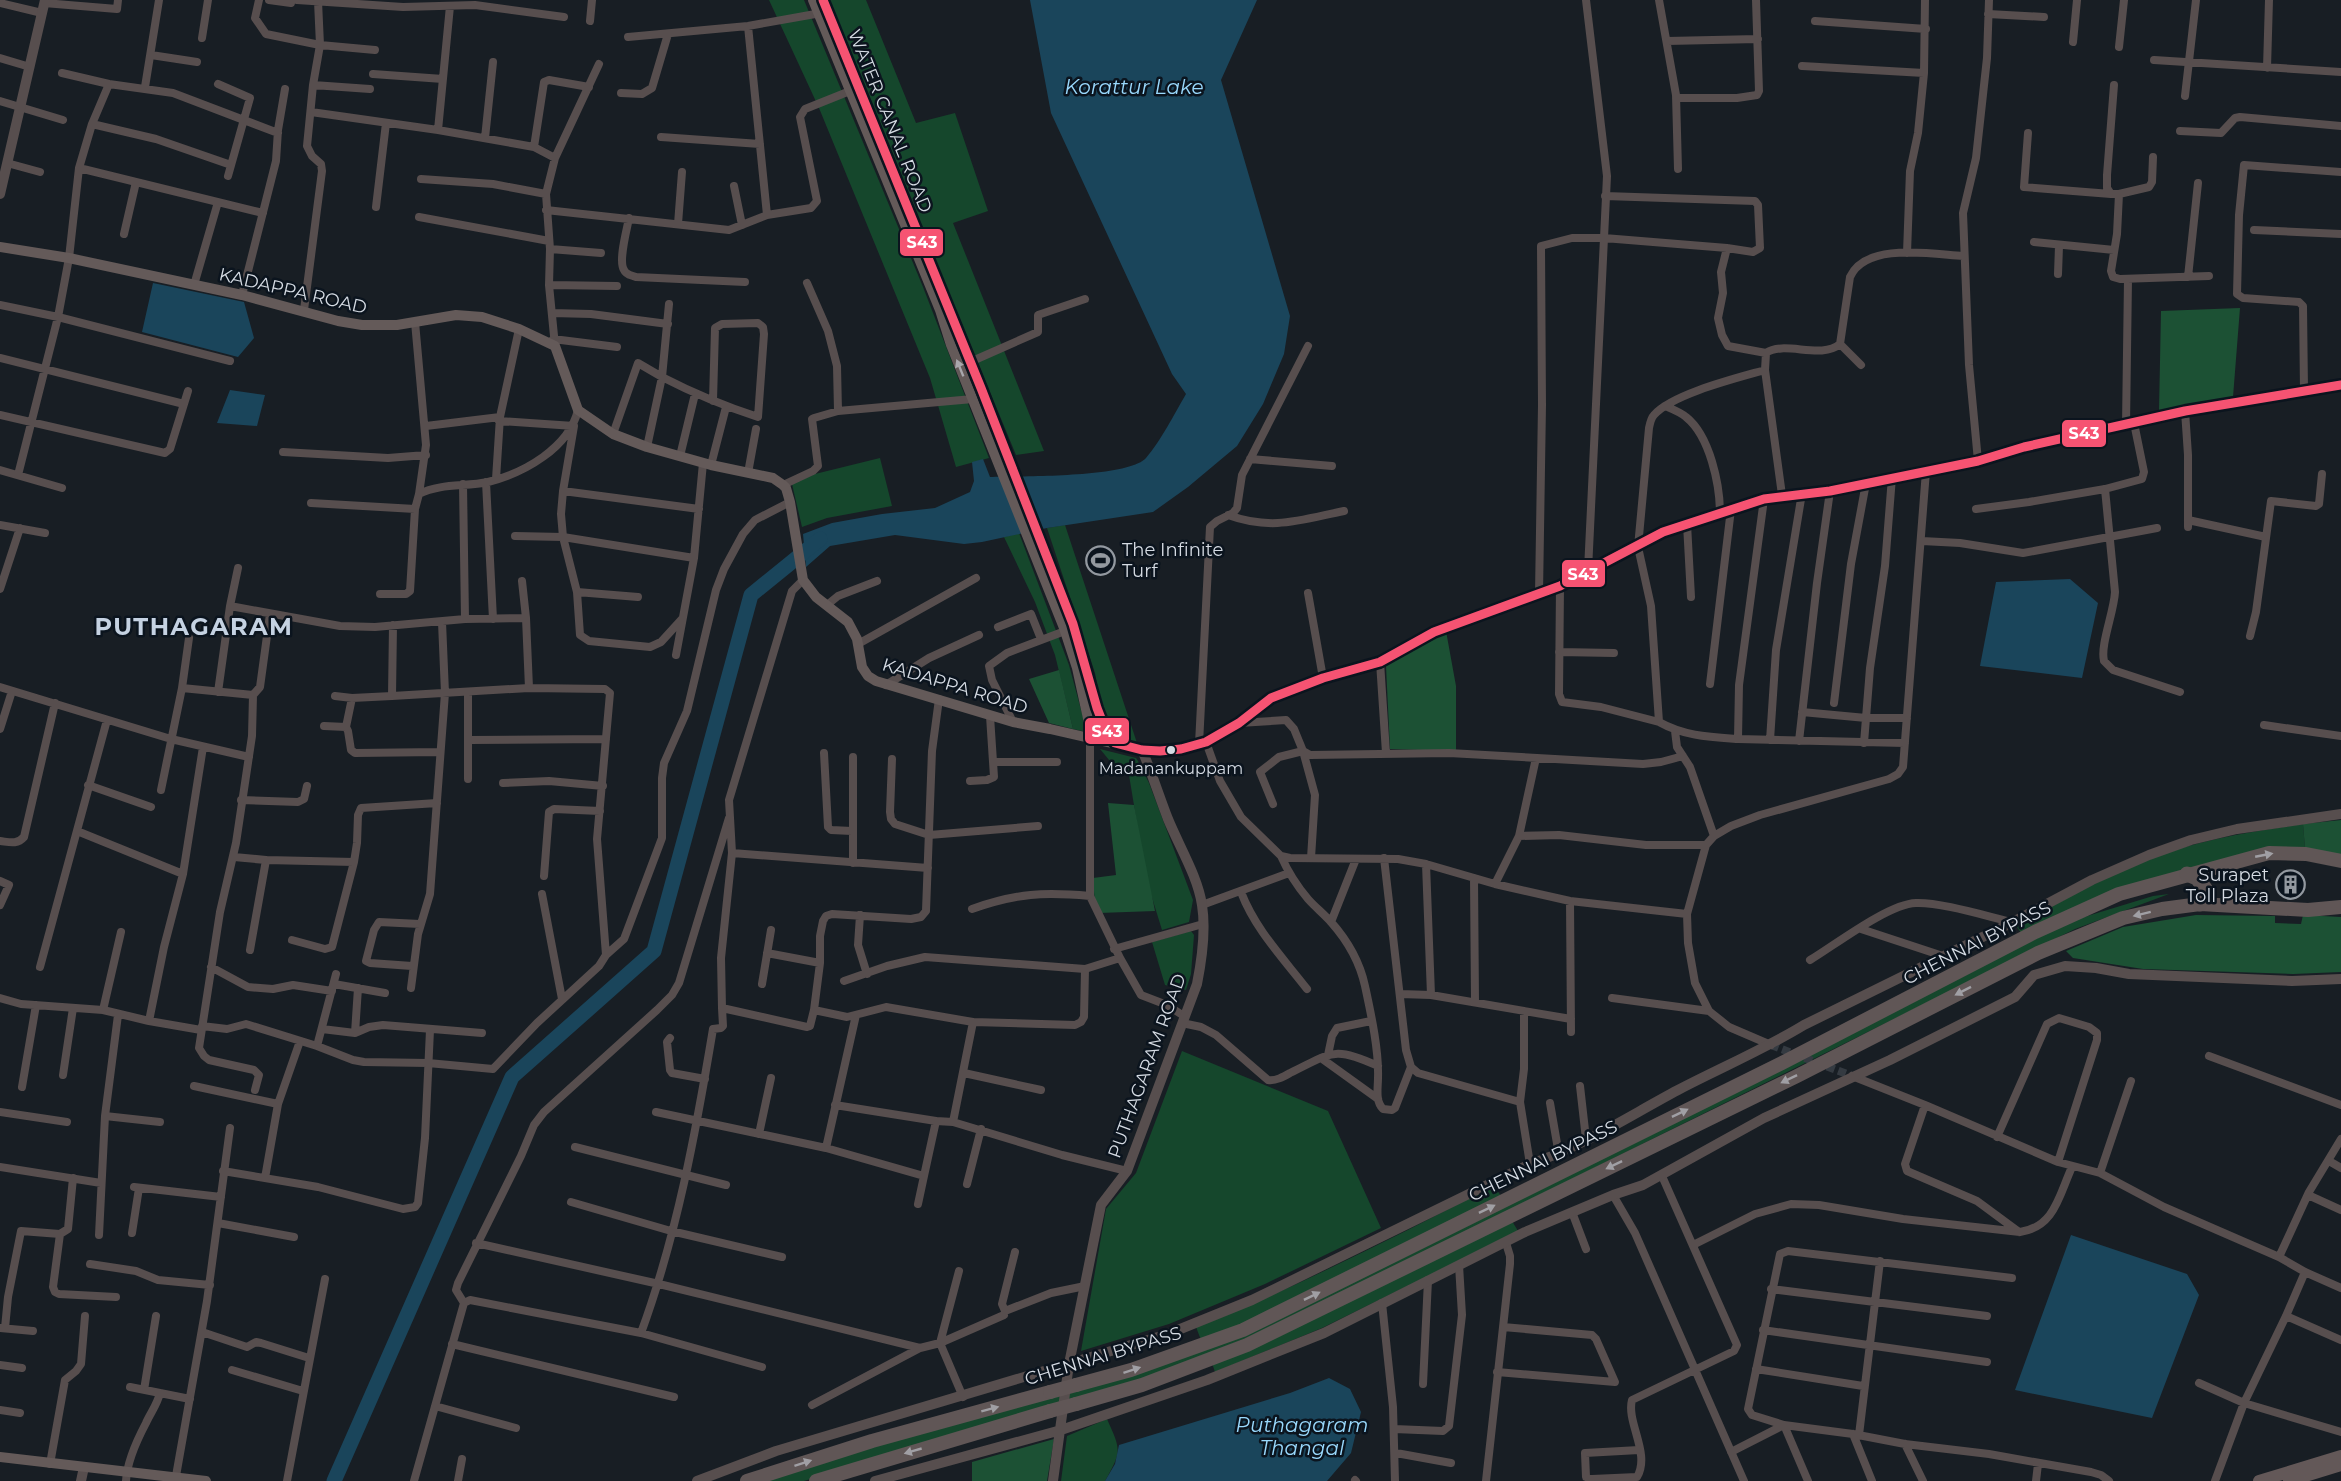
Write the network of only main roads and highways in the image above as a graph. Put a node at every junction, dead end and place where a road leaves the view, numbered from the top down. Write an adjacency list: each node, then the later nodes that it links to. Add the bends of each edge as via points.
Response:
1 (813, 0): 3 (main road)
2 (823, 0): 3 (main road, WATER CANAL ROAD)
3 (823, 13): 4 (main road, WATER CANAL ROAD)
4 (854, 89): 7 (main road, WATER CANAL ROAD, one-way to 4, via 951,345); 7 (main road, WATER CANAL ROAD, via 970,362)
5 (0, 247): 9 (main road, KADAPPA ROAD, via 242,295 338,321 397,325 466,315 497,320 554,342 578,410 613,434 783,484 790,502 802,576 808,589 848,621 868,676 886,685 1013,723)
6 (2341, 385): 10 (main road, via 2185,411 1978,461 1830,491 1764,499 1663,532 1560,586 1434,632 1380,662 1271,698 1239,723 1202,743 1181,749 1142,750)
7 (1001, 458): 8 (main road)
8 (1034, 537): 9 (main road, via 1077,668); 10 (main road, via 1073,624 1097,708)
9 (1093, 739): 10 (main road)
10 (1115, 744)
11 (2341, 861): 12 (highway, CHENNAI BYPASS, one-way to 11, via 2270,853 2306,854)
12 (2187, 874): 13 (highway, via 2198,879 2206,890); 20 (highway, CHENNAI BYPASS, one-way to 12, bridge, via 872,1441 1131,1370 1243,1330 1782,1063 2035,932 2119,894)
13 (2200, 904): 14 (highway, CHENNAI BYPASS, via 2308,910); 21 (highway, CHENNAI BYPASS, one-way to 21, bridge, via 2123,918 2038,953 1797,1076 1246,1345 1142,1385)
14 (2341, 907)
15 (2341, 1456): 22 (main road)
16 (0, 1457): 18 (main road)
17 (2341, 1465): 23 (main road)
18 (126, 1476): 19 (main road, via 176,1476)
19 (206, 1481)
20 (747, 1481)
21 (816, 1481)
22 (2259, 1481)
23 (2289, 1481)

